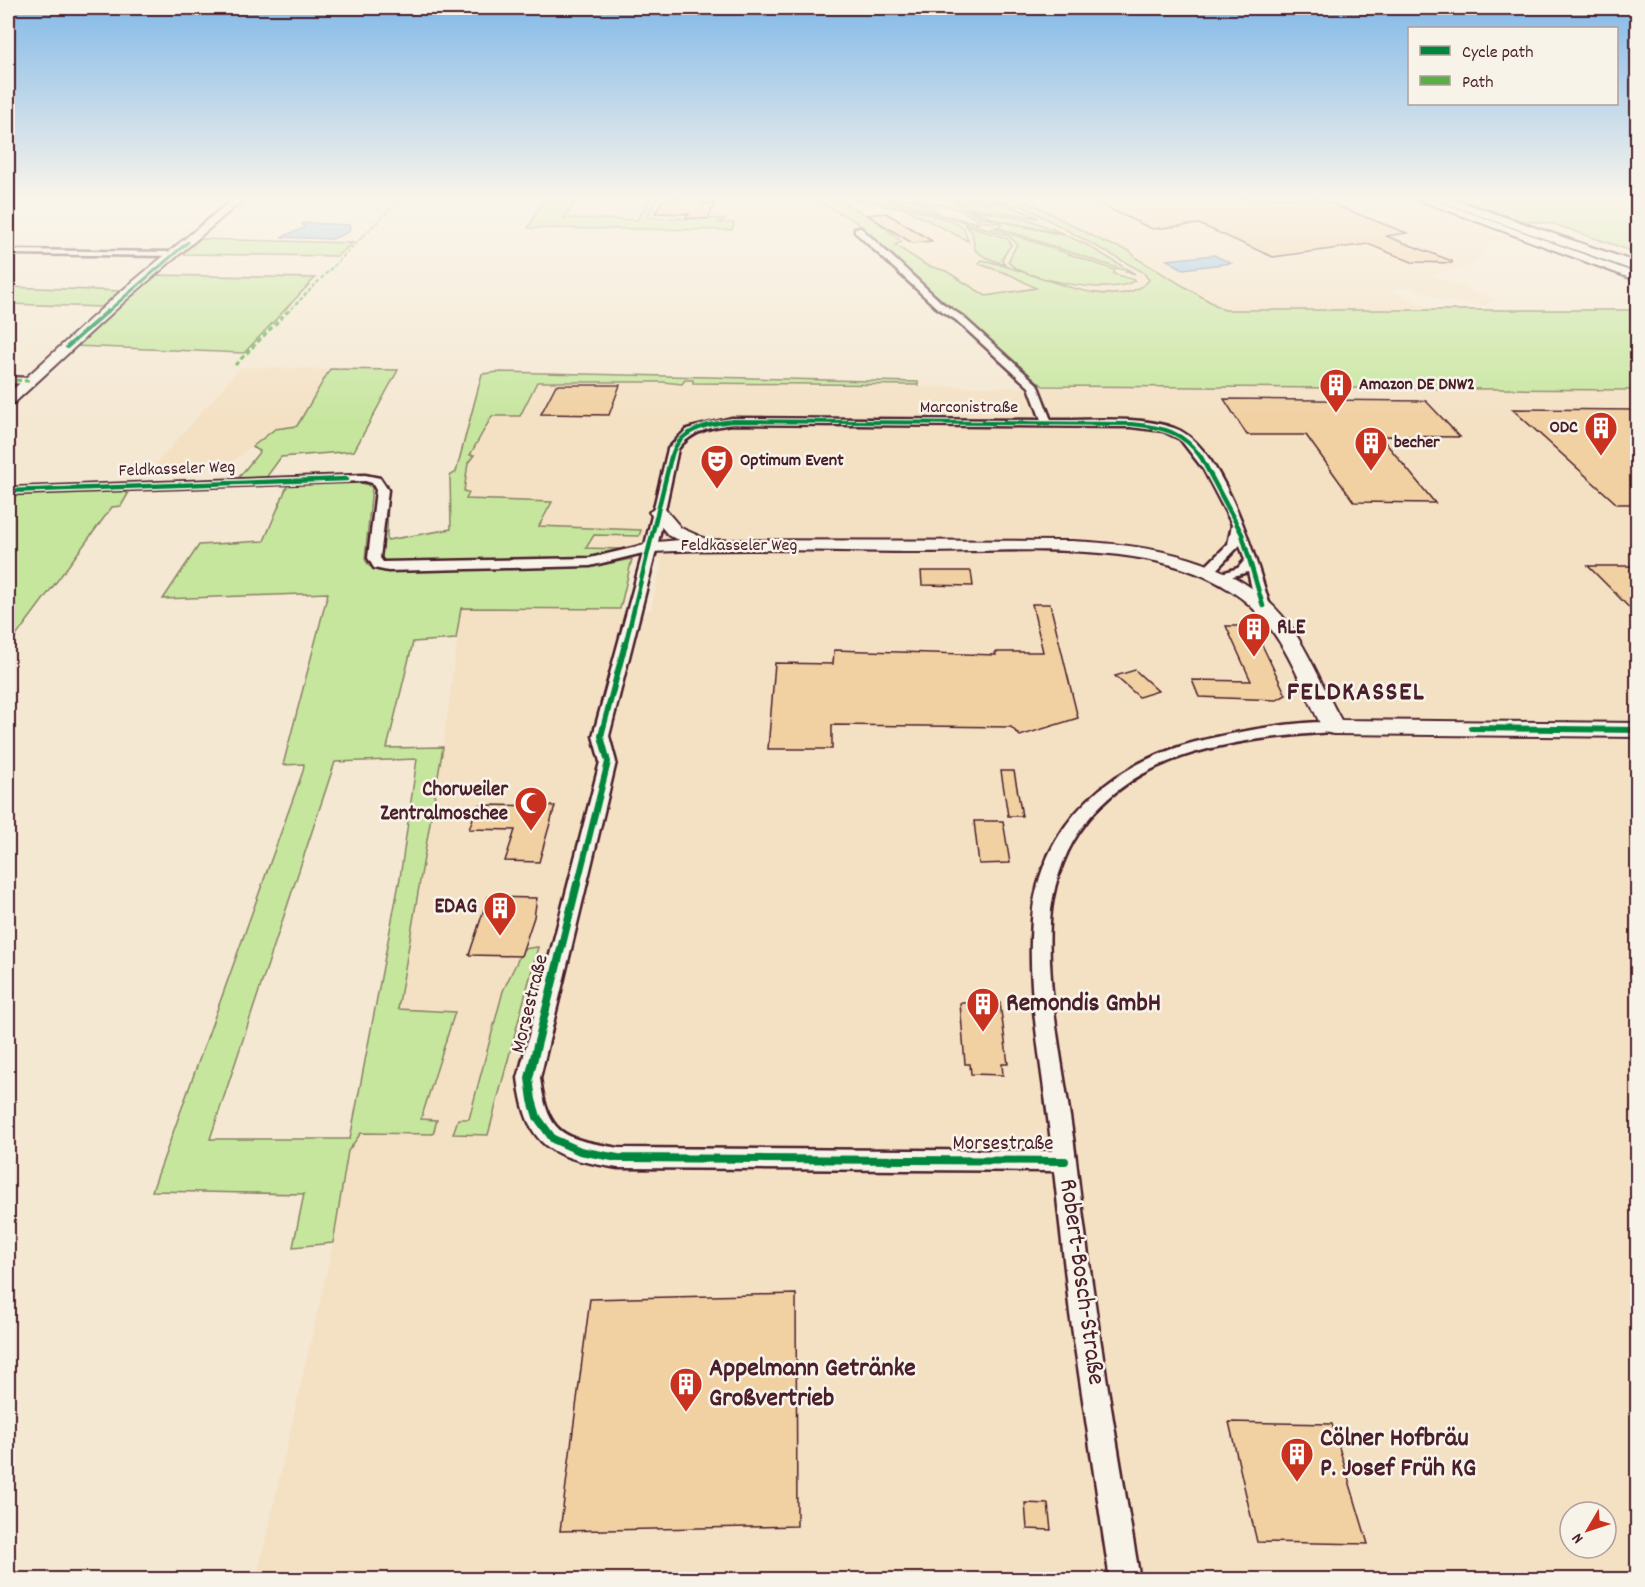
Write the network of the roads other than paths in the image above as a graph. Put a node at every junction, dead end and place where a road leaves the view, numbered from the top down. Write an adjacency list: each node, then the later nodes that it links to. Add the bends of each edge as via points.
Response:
1 (153, 272): 6 (street)
2 (903, 272): 8 (street, Marconistraße, via 1034,386)
3 (1622, 272): 4 (street)
4 (1638, 278)
5 (8, 380): 6 (street)
6 (31, 381): 7 (street)
7 (8, 401)
8 (1047, 423): 10 (street, Marconistraße, via 710,423 680,437); 11 (street, Marconistraße, via 1140,425 1183,436 1193,445)
9 (8, 491): 13 (street, Feldkasseler Weg, via 365,478 376,480 382,490 374,558 378,565 590,561)
10 (658, 513): 12 (street, via 675,532); 13 (street, Marconistraße)
11 (1237, 526): 14 (street, Marconistraße); 15 (street, via 1234,545)
12 (712, 545): 13 (street, Feldkasseler Weg); 15 (street, Feldkasseler Weg, via 1087,549 1145,554)
13 (651, 547): 19 (street, Morsestraße, via 600,736 608,762 530,1078 531,1108 542,1130 571,1150 618,1158)
14 (1250, 562): 15 (street, via 1242,571); 16 (street, Marconistraße)
15 (1213, 574): 16 (street, Feldkasseler Weg)
16 (1263, 606): 17 (street, Feldkasseler Weg, via 1285,634)
17 (1333, 727): 18 (street, Robert-Bosch-Straße); 19 (street, Robert-Bosch-Straße, via 1221,738 1194,745 1118,783 1076,824 1057,857 1044,899 1041,953)
18 (1638, 730)
19 (1065, 1161): 20 (street, Robert-Bosch-Straße, via 1077,1275)
20 (1125, 1580)

